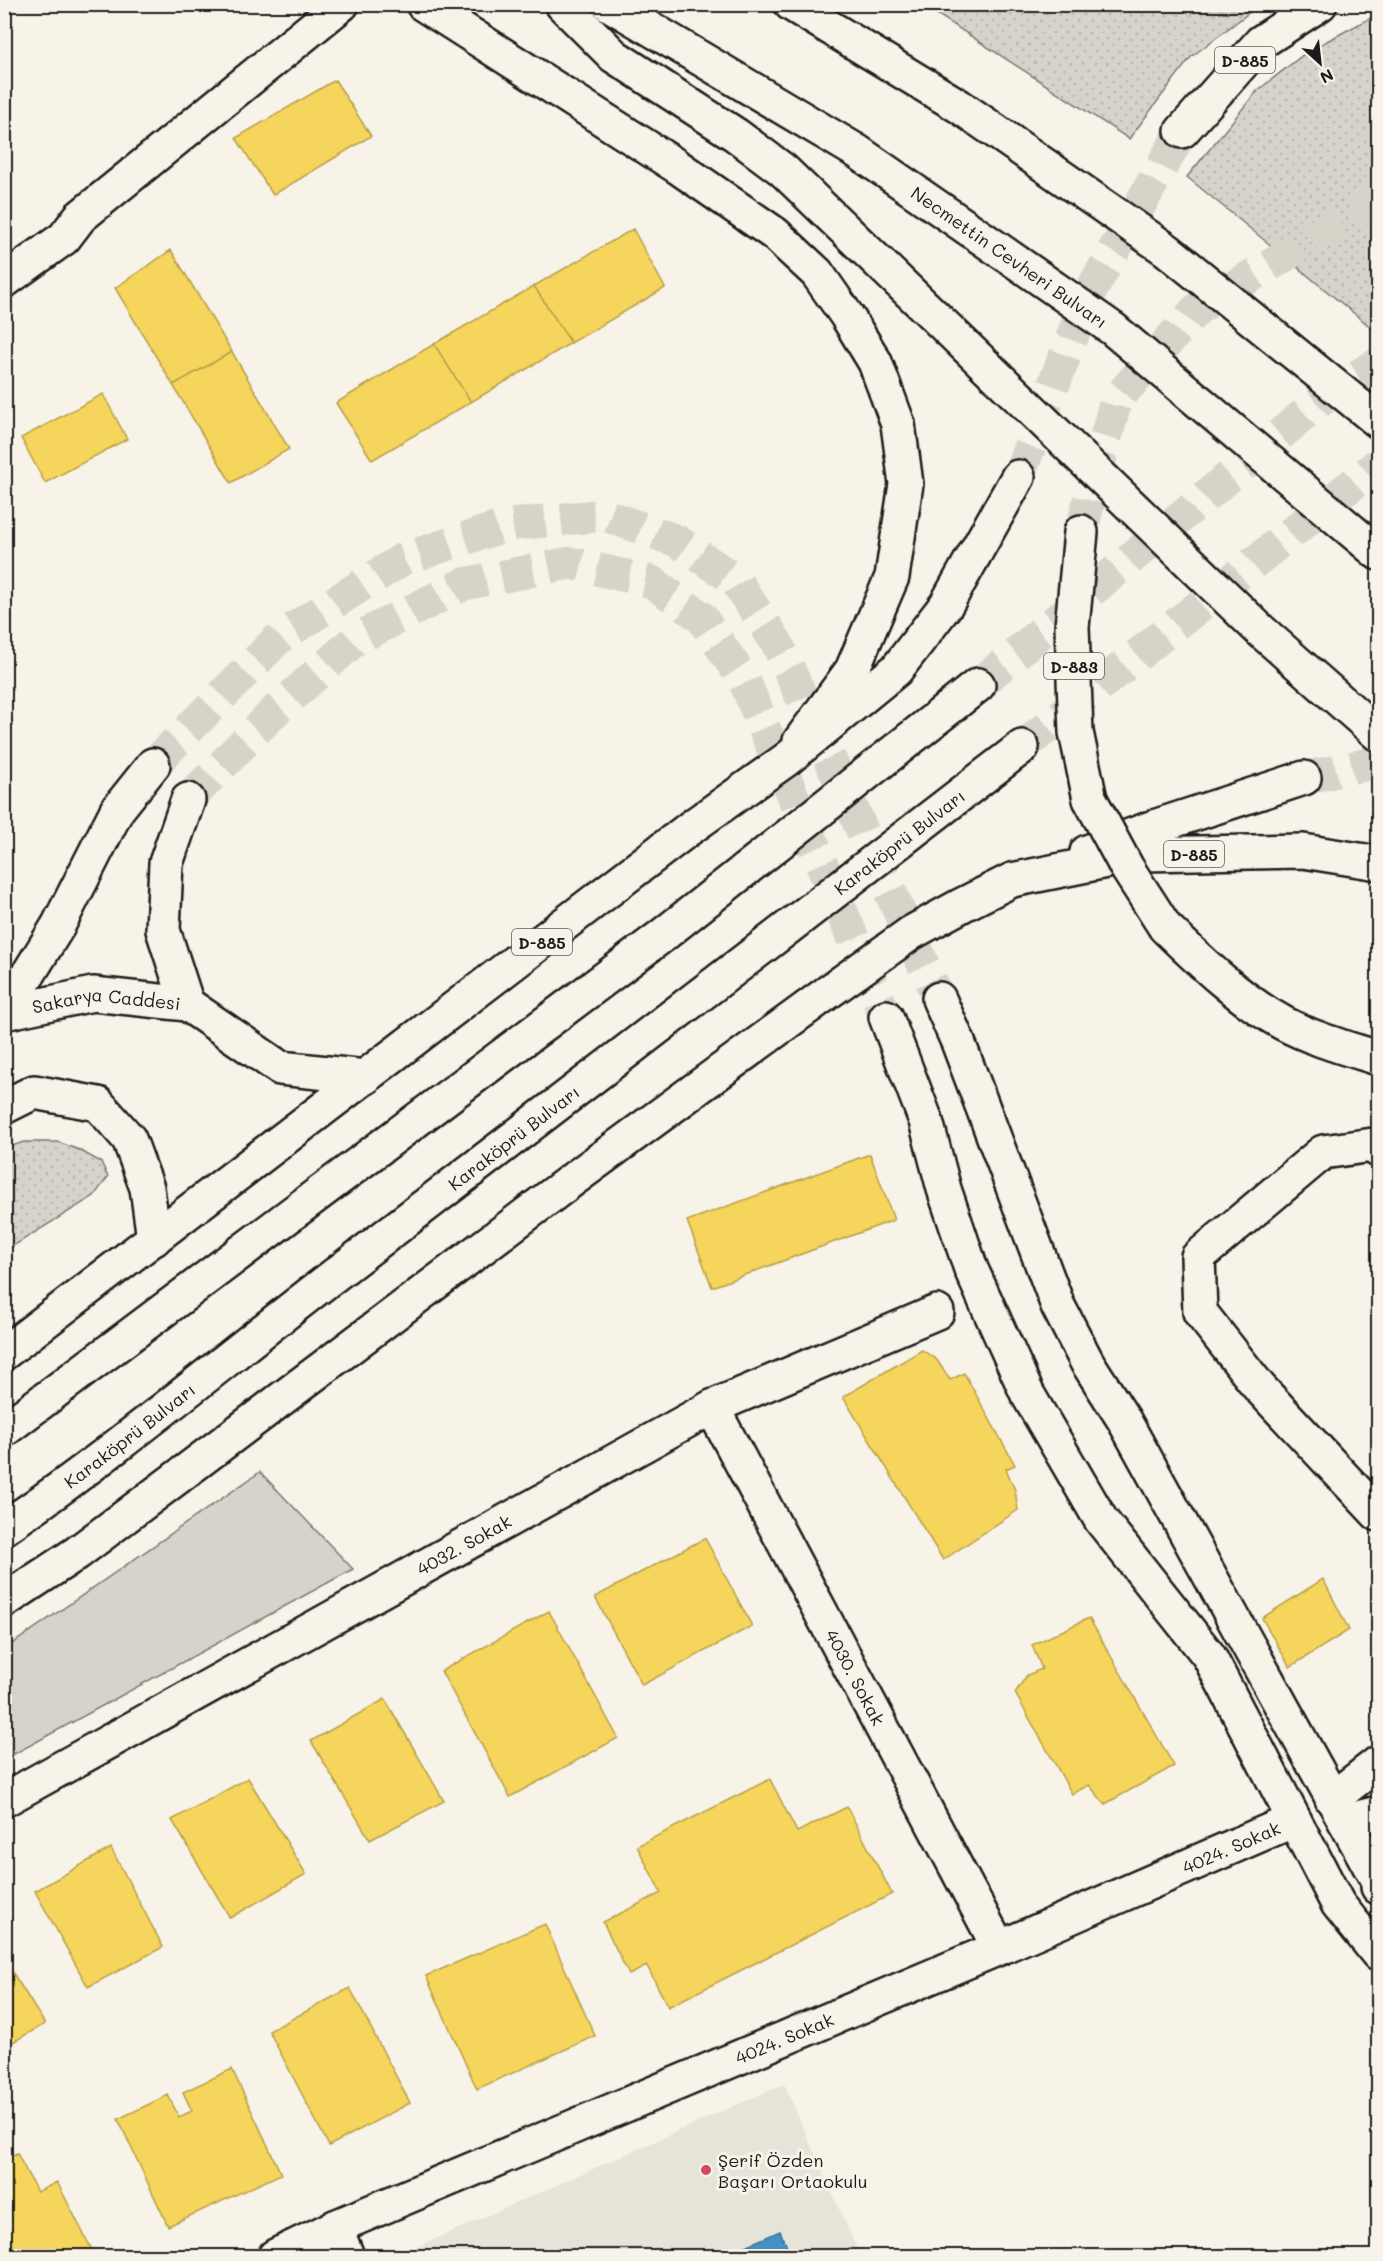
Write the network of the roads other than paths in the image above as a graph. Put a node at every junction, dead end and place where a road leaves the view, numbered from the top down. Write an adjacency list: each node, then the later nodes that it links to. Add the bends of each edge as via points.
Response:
1 (342, 4): 8 (main road, via 80,217 64,238)
2 (423, 4): 16 (main road, via 678,167 775,234 817,273 874,362 898,424 906,484 892,577 852,670)
3 (562, 4): 14 (main road, via 614,56 783,170 1260,630)
4 (609, 4): 12 (main road, Necmettin Cevheri Bulvarı, via 858,152 1113,329)
5 (792, 4): 9 (main road, via 959,106 1167,250)
6 (1320, 4): 7 (main road, D-885, via 1261,42)
7 (1182, 130)
8 (4, 281)
9 (1378, 421)
10 (1018, 477): 16 (main road, D-885, via 946,605 896,670)
11 (1081, 532): 26 (main road, D-883, bridge, via 1072,627 1076,732 1090,799 1126,868 1165,927 1238,993 1283,1023)
12 (1378, 553)
13 (978, 685): 34 (main road, via 663,935)
14 (1378, 734)
15 (1022, 747): 36 (main road, Karaköprü Bulvarı, via 67,1485)
16 (787, 759): 27 (main road, D-885, via 690,828)
17 (153, 765): 24 (main road, via 117,810 58,926)
18 (1304, 778): 21 (main road, via 1154,827)
19 (188, 800): 23 (main road, via 166,862 163,930)
20 (1378, 863): 21 (main road, D-885, via 1303,851 1141,854)
21 (1012, 880): 37 (main road, D-885, via 911,933 826,993 86,1546)
22 (939, 999): 40 (main road, via 1058,1306)
23 (187, 1004): 24 (main road, Sakarya Caddesi, via 93,994); 27 (main road, Sakarya Caddesi, via 280,1068)
24 (5, 1013)
25 (886, 1017): 42 (main road, via 926,1121 971,1269 1028,1393 1101,1520 1209,1656)
26 (1378, 1058)
27 (366, 1077): 30 (main road, D-885)
28 (4, 1107): 30 (main road, via 34,1092 98,1104 129,1139 147,1188)
29 (1378, 1150): 35 (main road, via 1373,1145 1323,1152 1198,1257 1200,1312 1259,1387)
30 (154, 1239): 32 (main road, D-885)
31 (937, 1312): 33 (main road, 4032. Sokak)
32 (4, 1353)
33 (711, 1407): 39 (main road, 4032. Sokak); 44 (main road, 4030. Sokak)
34 (4, 1430)
35 (1378, 1514)
36 (4, 1528)
37 (4, 1601)
38 (1378, 1763): 40 (main road)
39 (4, 1800)
40 (1339, 1810): 41 (main road); 43 (main road)
41 (1378, 1813)
42 (1294, 1820): 44 (main road, 4024. Sokak); 45 (main road, via 1338,1904)
43 (1378, 1887)
44 (999, 1948): 46 (main road, 4024. Sokak)
45 (1378, 1954)
46 (341, 2242): 47 (main road, 4024. Sokak)
47 (275, 2256)

